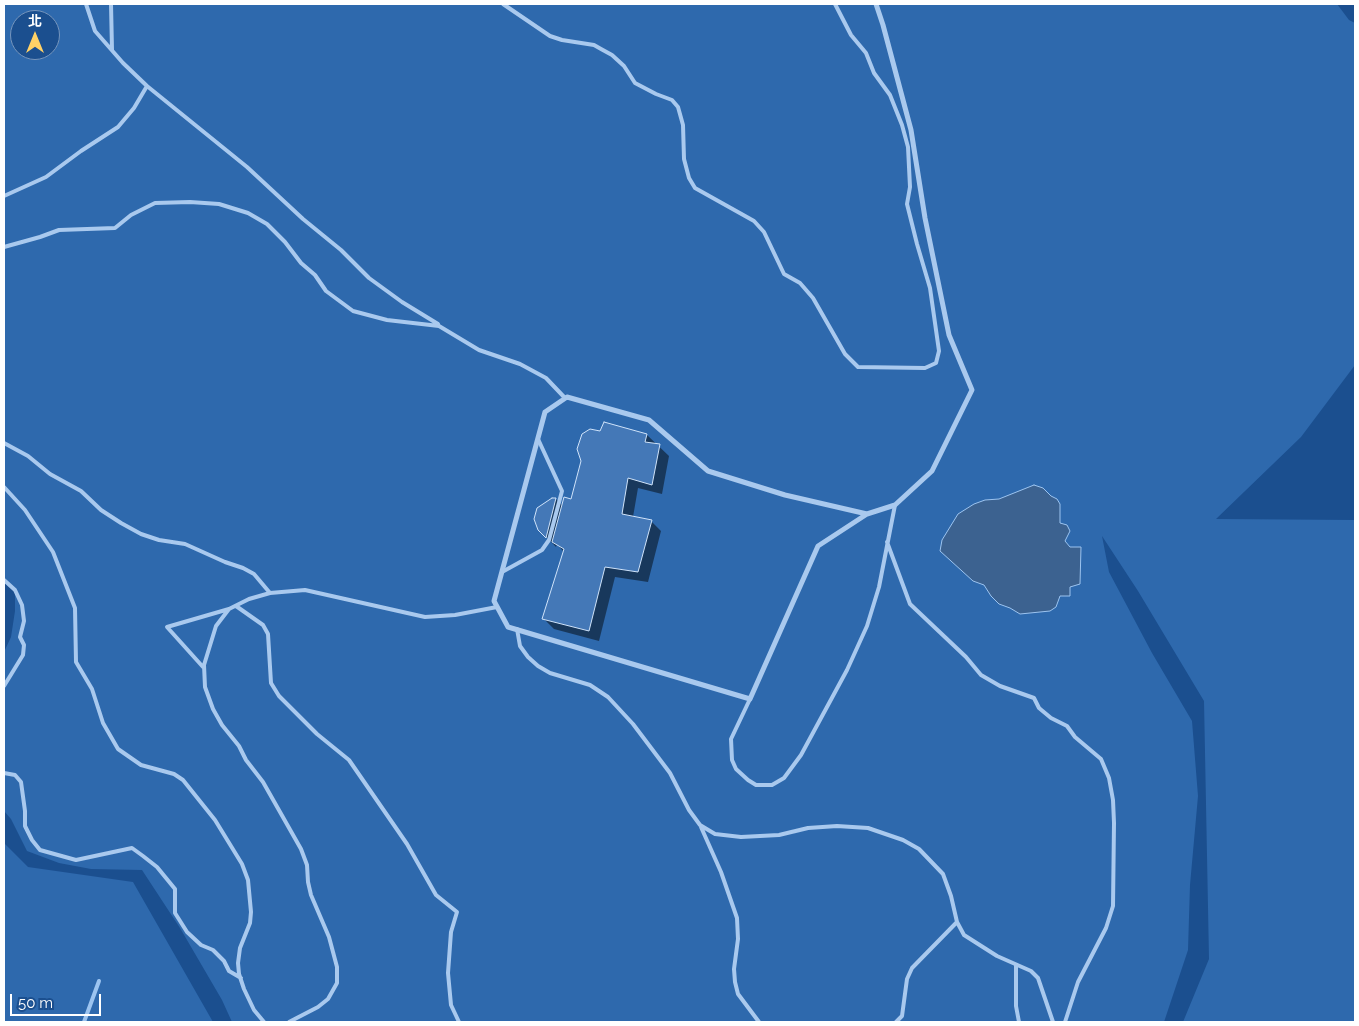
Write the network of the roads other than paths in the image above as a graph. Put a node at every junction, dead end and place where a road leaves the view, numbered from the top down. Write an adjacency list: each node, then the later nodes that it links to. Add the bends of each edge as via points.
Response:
1 (86, 4): 6 (lane, via 95,31)
2 (111, 4): 6 (lane)
3 (503, 4): 4 (lane, via 550,36 594,45 612,55 635,83 672,100 678,107 684,159 694,188 754,221 764,232 784,274 800,283 813,298 844,354 858,367 925,368 936,363 939,351 930,288 908,204 908,147 890,95)
4 (834, 4)
5 (876, 4): 15 (street, via 911,130 949,334 972,390 932,470)
6 (112, 50): 7 (lane)
7 (147, 86): 8 (lane, via 118,127 46,177); 10 (lane, via 247,167 369,278)
8 (4, 196)
9 (4, 246): 10 (lane, via 59,230 116,228 131,215 155,203 219,204 248,212 267,224 326,291 354,311 387,320)
10 (439, 326): 11 (lane, via 479,350 520,364 546,378)
11 (566, 398): 12 (street, via 545,412); 16 (street, via 649,420 708,471 785,496)
12 (538, 438): 18 (street); 18 (lane, via 562,491 549,540 542,550)
13 (4, 443): 20 (lane, via 81,491 121,524 159,540 186,544 243,568 254,574)
14 (4, 487): 32 (lane, via 53,552 75,608 76,662 92,689 103,723 118,749 141,765 174,774 183,780 215,820 242,864 248,880 251,912 240,948)
15 (895, 505): 16 (street); 17 (lane)
16 (867, 514): 27 (street, via 818,546)
17 (887, 542): 27 (lane, via 867,626 801,755 784,778 772,785 748,780 732,760 732,739); 40 (lane, via 910,604 966,657 981,676 1034,698 1040,708 1066,726 1100,759 1109,778 1114,823 1113,906 1106,928 1078,982)
18 (502, 572): 22 (street, via 494,601)
19 (4, 580): 26 (lane, via 15,590 22,604 24,621 20,637 24,645 23,655)
20 (270, 593): 21 (lane); 22 (lane, via 305,590 425,617)
21 (236, 606): 23 (lane); 35 (lane, via 263,625 268,634 271,683 279,696 349,760 407,844 436,895 457,912 451,932 448,973 451,1005)
22 (497, 607): 24 (street, via 508,627)
23 (229, 609): 25 (lane, via 216,626); 25 (lane, via 167,627)
24 (517, 629): 27 (street); 29 (lane, via 520,646 538,666 550,674 590,685 608,697 670,773)
25 (204, 667): 34 (lane, via 205,687 213,709 263,782 301,849 311,895 333,950 337,983 328,999)
26 (4, 686)
27 (750, 699)
28 (4, 773): 32 (lane, via 15,775 21,782 24,826 40,850 76,860 132,848 157,868 174,888 175,913 187,932 201,945 214,950 224,960 229,972)
29 (700, 825): 30 (lane, via 715,834 741,837 779,835 808,828 868,828 903,840 919,849 944,874); 36 (lane, via 737,918 734,969 738,994)
30 (957, 922): 31 (lane, via 964,934 976,943); 37 (lane, via 912,968 907,979 902,1016)
31 (1016, 964): 38 (lane, via 1016,1006); 39 (lane, via 1038,978)
32 (241, 978): 33 (lane, via 254,1010)
33 (264, 1022)
34 (288, 1022)
35 (459, 1022)
36 (759, 1022)
37 (896, 1022)
38 (1020, 1022)
39 (1053, 1022)
40 (1065, 1022)

